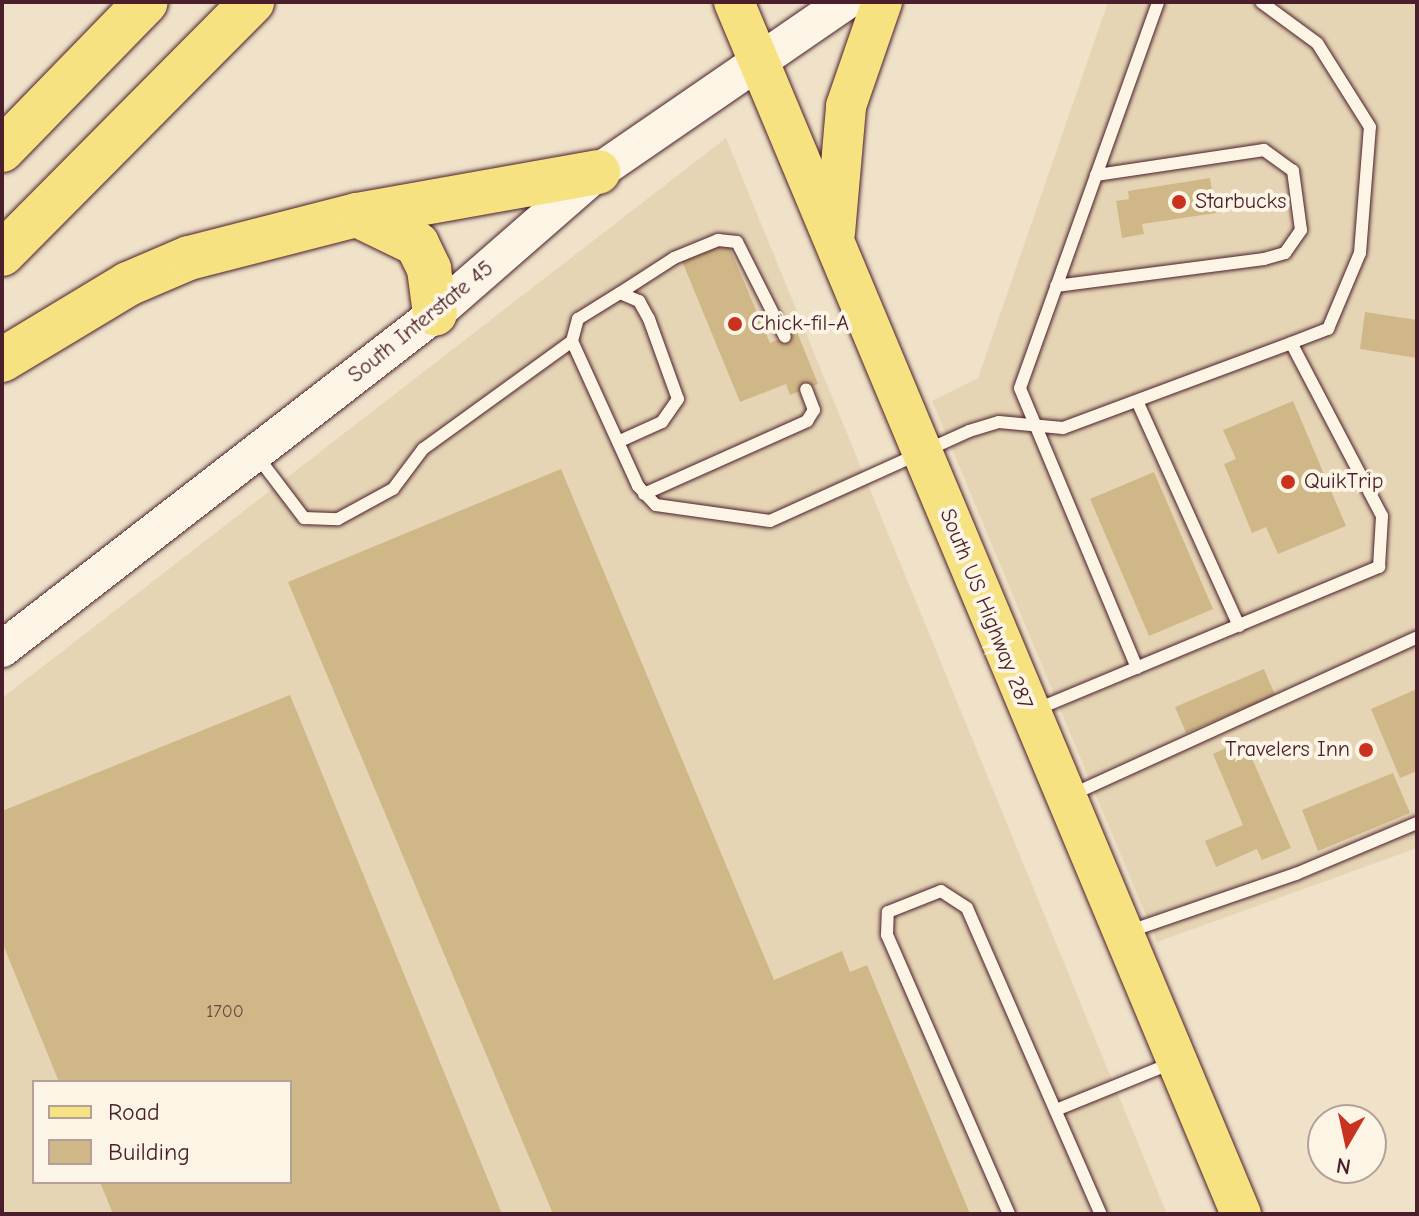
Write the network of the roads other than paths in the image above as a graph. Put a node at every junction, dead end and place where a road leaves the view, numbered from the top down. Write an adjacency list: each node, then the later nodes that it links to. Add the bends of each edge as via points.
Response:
1 (146, 2): 9 (highway)
2 (252, 2): 14 (highway)
3 (734, 2): 8 (main road, South US Highway 287)
4 (845, 2): 8 (street, South Interstate 45)
5 (882, 2): 13 (main road, via 846,106)
6 (1158, 2): 11 (lane)
7 (1261, 2): 20 (lane, via 1317,43 1370,127 1360,253 1328,329)
8 (760, 63): 10 (street, South Interstate 45); 13 (main road, South US Highway 287)
9 (2, 150)
10 (598, 172): 12 (highway); 17 (street, South Interstate 45)
11 (1096, 175): 15 (lane); 15 (lane, via 1264,150 1282,158 1293,171 1301,230 1285,253 1264,259)
12 (357, 215): 17 (highway, via 417,244 429,269); 21 (highway, via 189,258 128,284)
13 (835, 241): 27 (main road, South US Highway 287)
14 (2, 254)
15 (1056, 286): 24 (lane, via 1020,388)
16 (620, 293): 18 (lane, via 674,258 718,240 737,242); 19 (lane, via 571,326); 25 (lane, via 639,301 649,319 678,399 662,422)
17 (435, 314): 26 (street, South Interstate 45)
18 (785, 337)
19 (572, 341): 25 (lane); 26 (lane, via 423,449 393,489 338,519 304,518)
20 (1291, 343): 23 (lane); 29 (lane, via 1382,516 1379,567)
21 (2, 360)
22 (806, 389): 28 (lane, via 814,410 807,421)
23 (1137, 401): 24 (lane, via 1063,428); 29 (lane)
24 (1033, 424): 27 (lane, via 999,422); 32 (lane)
25 (618, 442): 28 (lane)
26 (255, 453): 31 (street, South Interstate 45)
27 (923, 455): 28 (lane, via 770,521 673,510); 33 (main road, South US Highway 287)
28 (644, 494)
29 (1239, 626): 32 (lane)
30 (1417, 637): 34 (lane)
31 (2, 649)
32 (1137, 668): 33 (lane)
33 (1029, 713): 34 (main road, South US Highway 287)
34 (1066, 797): 36 (main road, South US Highway 287)
35 (1417, 823): 36 (lane, via 1296,874)
36 (1123, 933): 37 (main road, South US Highway 287)
37 (1177, 1061): 38 (lane); 41 (main road, South US Highway 287)
38 (1056, 1110): 39 (lane, via 961,899 941,891 888,912 887,935); 40 (lane)
39 (1009, 1214)
40 (1101, 1214)
41 (1241, 1214)

